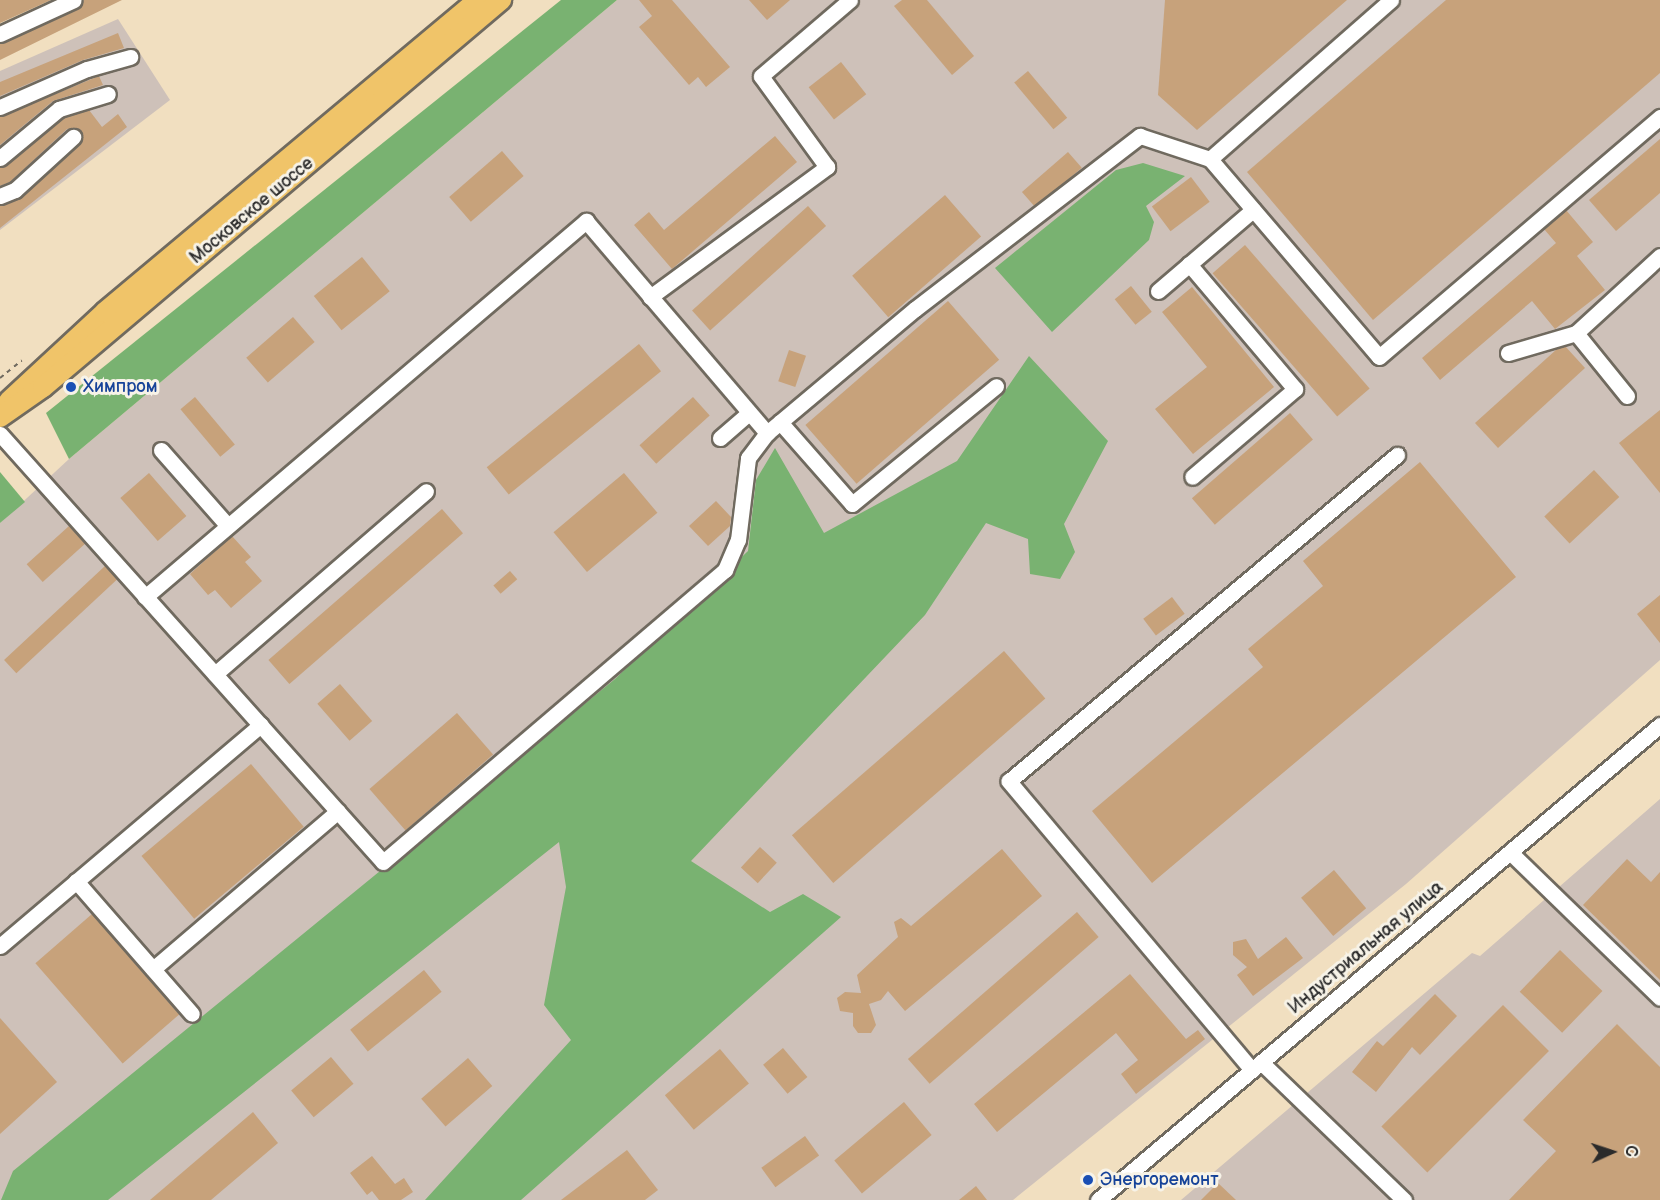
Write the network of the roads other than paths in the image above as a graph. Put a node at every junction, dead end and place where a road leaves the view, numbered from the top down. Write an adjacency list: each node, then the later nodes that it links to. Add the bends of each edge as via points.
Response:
1 (74, 0): 6 (street)
2 (478, 0): 24 (main road, Московское шоссе, via 105,312 34,375)
3 (501, 0): 26 (main road, Московское шоссе, via 43,387)
4 (850, 0): 19 (street, via 761,76 827,167)
5 (1392, 0): 13 (street)
6 (0, 34)
7 (130, 57): 9 (street, via 87,69)
8 (108, 94): 12 (street, via 59,109)
9 (0, 107)
10 (1660, 117): 15 (street, via 1379,357)
11 (73, 137): 14 (street, via 15,190)
12 (0, 158)
13 (1210, 159): 15 (street); 27 (street, via 1140,136 915,309)
14 (0, 196)
15 (1253, 210): 17 (street)
16 (1660, 256): 20 (street)
17 (1189, 264): 18 (street); 33 (street, via 1295,389)
18 (1158, 291)
19 (650, 297): 25 (street); 35 (street, via 586,221)
20 (1576, 333): 21 (street); 23 (street)
21 (1508, 353)
22 (996, 386): 27 (street, via 852,504)
23 (1627, 396)
24 (0, 412)
25 (749, 413): 29 (street); 30 (street)
26 (0, 417)
27 (780, 422): 29 (street)
28 (0, 434): 36 (street)
29 (767, 434): 40 (street, via 748,458 738,540 724,570 383,862)
30 (720, 438)
31 (161, 450): 35 (street)
32 (1397, 455): 47 (street, via 1009,781)
33 (1192, 477)
34 (426, 491): 37 (street)
35 (228, 526): 36 (street)
36 (145, 597): 37 (street)
37 (215, 674): 38 (street)
38 (261, 725): 40 (street); 42 (street)
39 (1660, 725): 41 (street, Индустриальная улица)
40 (338, 811): 44 (street)
41 (1510, 852): 45 (street); 47 (street, Индустриальная улица)
42 (76, 881): 43 (street); 44 (street)
43 (0, 946)
44 (153, 969): 46 (street)
45 (1660, 998)
46 (192, 1014)
47 (1257, 1066): 48 (street, Индустриальная улица); 49 (street)
48 (1098, 1200)
49 (1404, 1200)

